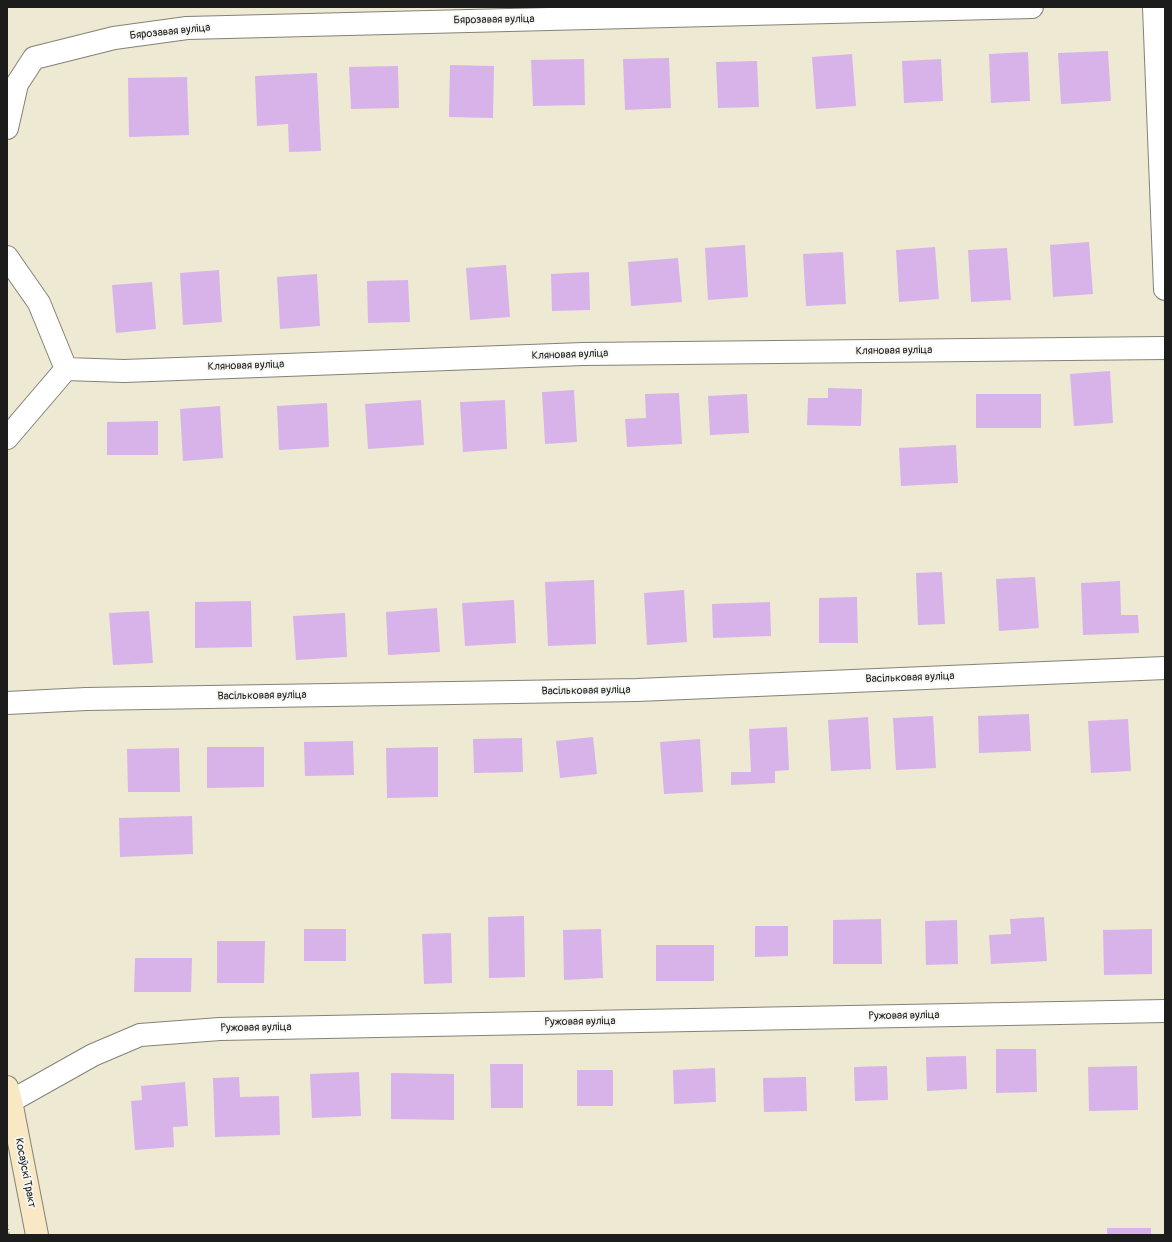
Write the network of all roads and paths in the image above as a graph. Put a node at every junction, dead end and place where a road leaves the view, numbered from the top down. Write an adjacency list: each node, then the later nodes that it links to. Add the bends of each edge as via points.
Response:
1 (1032, 7): 3 (street, Бярозавая вуліца, via 187,28 114,38 34,58 17,84)
2 (1154, 7): 5 (street)
3 (7, 128)
4 (7, 257): 7 (street, via 39,303)
5 (1165, 289)
6 (1165, 348): 7 (street, Кляновая вуліца, via 583,354 124,371)
7 (66, 369): 8 (street)
8 (7, 438)
9 (1165, 668): 10 (street, Васільковая вуліца, via 637,690 86,699)
10 (7, 704)
11 (1165, 1011): 12 (street, Ружовая вуліца, via 220,1028 140,1035)
12 (9, 1094): 15 (main road, Косаўскі Тракт)
13 (7, 1226): 14 (path)
14 (9, 1235)
15 (37, 1235)

